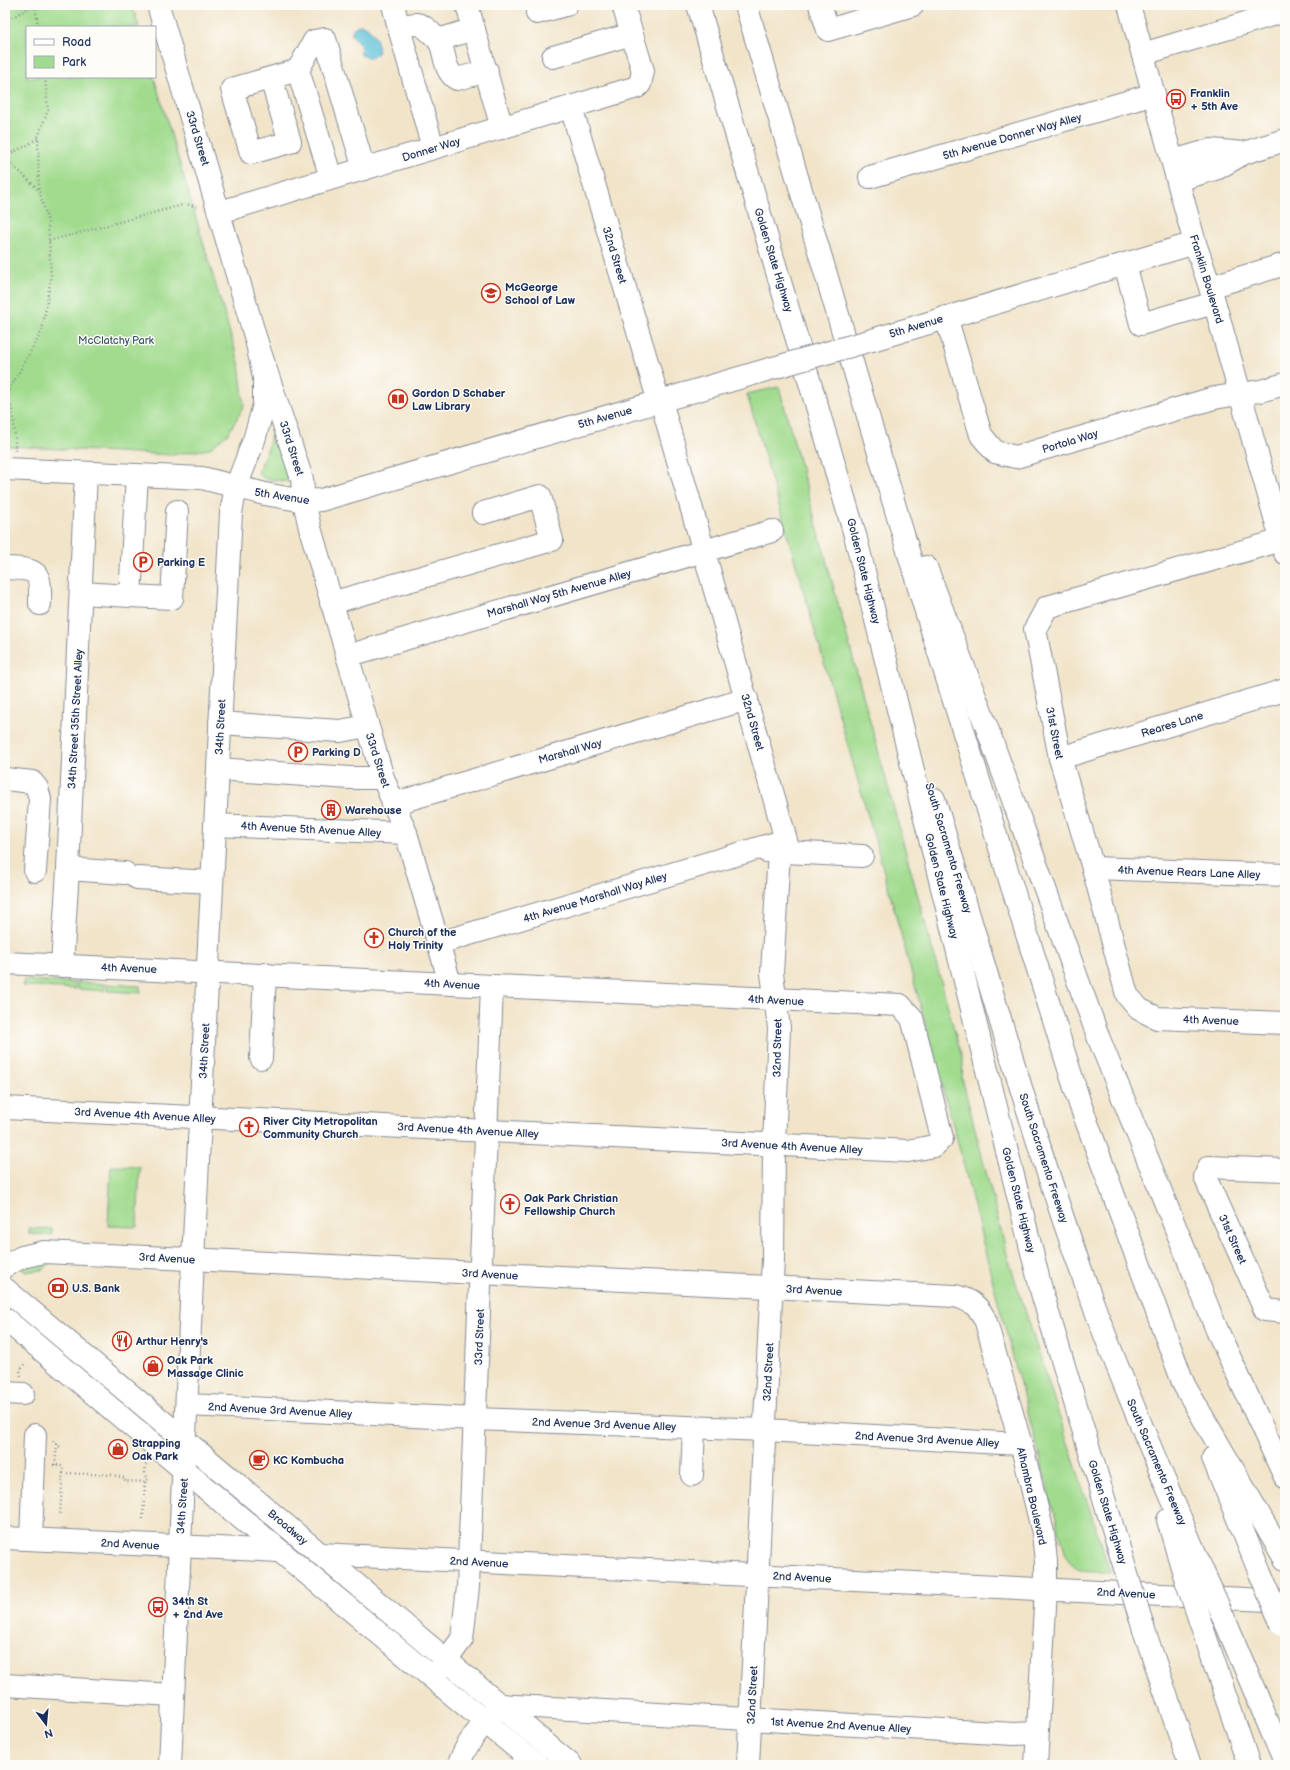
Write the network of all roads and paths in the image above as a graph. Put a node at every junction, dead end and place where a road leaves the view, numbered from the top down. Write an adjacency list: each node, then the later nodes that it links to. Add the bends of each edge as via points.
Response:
1 (35, 5): 14 (path); 15 (path)
2 (158, 5): 39 (main road, 33rd Street)
3 (393, 5): 16 (main road)
4 (467, 5): 17 (main road)
5 (566, 5): 13 (main road)
6 (623, 5): 18 (main road)
7 (698, 5): 61 (main road, Golden State Highway)
8 (746, 5): 52 (main road)
9 (820, 5): 10 (main road, via 828,30)
10 (913, 5)
11 (1129, 5): 20 (main road, Franklin Boulevard)
12 (1285, 12): 20 (main road)
13 (537, 13)
14 (5, 21)
15 (38, 26)
16 (399, 28): 19 (main road, via 416,24 425,26); 31 (main road)
17 (474, 29): 19 (main road); 23 (main road)
18 (632, 34): 21 (main road); 27 (main road, Donner Way, via 643,71 640,84 633,89)
19 (438, 40): 23 (main road, via 451,76 456,79)
20 (1143, 54): 26 (main road, Franklin Boulevard)
21 (553, 57)
22 (298, 70): 25 (main road); 33 (main road, via 314,42 325,39); 36 (main road)
23 (487, 71): 28 (main road)
24 (45, 78): 29 (path, via 48,110)
25 (271, 78)
26 (1154, 94): 34 (main road, Franklin Boulevard); 35 (main road, 5th Avenue Donner Way Alley)
27 (571, 107): 28 (main road, Donner Way); 51 (main road, 32nd Street)
28 (502, 128): 31 (main road, Donner Way)
29 (38, 137): 32 (path); 37 (path)
30 (1285, 140): 34 (main road, via 1244,153 1218,168)
31 (433, 148): 33 (main road, Donner Way)
32 (5, 157): 37 (path)
33 (364, 168): 36 (main road, Donner Way)
34 (1175, 170): 41 (main road, Franklin Boulevard)
35 (870, 177)
36 (331, 178): 39 (main road, Donner Way)
37 (39, 190): 40 (path, via 48,222)
38 (198, 207): 40 (path, via 186,204)
39 (220, 212): 46 (main road, 33rd Street)
40 (49, 241): 49 (path, via 51,277 42,331)
41 (1195, 243): 42 (main road, 5th Avenue); 44 (main road, Franklin Boulevard)
42 (1125, 264): 44 (main road, via 1141,324); 45 (main road, 5th Avenue)
43 (1285, 264): 44 (main road)
44 (1212, 295): 50 (main road, Franklin Boulevard)
45 (946, 317): 50 (main road, Portola Way, via 981,435 995,452 1016,457 1214,398); 51 (main road, 5th Avenue, bridge)
46 (257, 343): 56 (main road, 34th Street, via 264,378 264,405); 57 (main road, 33rd Street, via 302,478)
47 (1285, 384): 50 (main road, Portola Way)
48 (5, 391): 49 (path)
49 (6, 395): 53 (path, via 11,401 16,430)
50 (1240, 395): 62 (main road, Franklin Boulevard)
51 (660, 402): 57 (main road, 5th Avenue, via 321,500); 63 (main road, 32nd Street)
52 (867, 409): 114 (main road, via 925,608 1080,1104); 127 (main road, via 990,736 1099,1040 1217,1330)
53 (10, 469): 54 (main road, 5th Avenue)
54 (86, 473): 55 (main road, 5th Avenue); 65 (main road, 34th Street 35th Street Alley)
55 (137, 475): 56 (main road, 5th Avenue, via 202,478); 66 (main road)
56 (236, 487): 57 (main road, 5th Avenue); 72 (main road, 34th Street, via 231,513)
57 (304, 501): 67 (main road, 33rd Street)
58 (177, 511): 66 (main road, via 172,598)
59 (483, 513): 67 (main road, via 540,496 552,540)
60 (772, 531): 63 (main road, Marshall Way 5th Avenue Alley)
61 (855, 535): 138 (main road, South Sacramento Freeway, via 1033,1128 1091,1298); 158 (main road, Golden State Highway, bridge, via 1042,1294 1144,1630)
62 (1283, 547): 74 (main road, 31st Street, via 1201,564 1047,607 1035,629)
63 (704, 551): 69 (main road, Marshall Way 5th Avenue Alley); 71 (main road, 32nd Street)
64 (5, 568): 68 (main road, via 29,570 37,575 40,582)
65 (81, 593): 66 (main road); 85 (main road, 34th Street 35th Street Alley)
66 (130, 596)
67 (331, 603): 69 (main road, 33rd Street)
68 (40, 604)
69 (347, 656): 73 (main road, 33rd Street)
70 (1285, 690): 74 (main road, Reares Lane)
71 (747, 699): 78 (main road, Marshall Way); 81 (main road, 32nd Street, via 786,840)
72 (220, 723): 73 (main road, via 340,731); 75 (main road, 34th Street)
73 (367, 726): 76 (main road, 33rd Street)
74 (1060, 758): 84 (main road, 31st Street)
75 (218, 769): 76 (main road); 79 (main road, 34th Street)
76 (382, 778): 78 (main road, 33rd Street)
77 (5, 779): 86 (main road, via 32,782 37,788 40,799)
78 (393, 804): 80 (main road, 33rd Street)
79 (215, 825): 80 (main road, 4th Avenue 5th Avenue Alley); 88 (main road, 34th Street)
80 (406, 833): 89 (main road, 33rd Street)
81 (751, 850): 82 (main road); 89 (main road, 4th Avenue Marshall Way Alley, via 577,897)
82 (779, 852): 83 (main road); 96 (main road, 32nd Street, via 772,973)
83 (862, 856)
84 (1093, 868): 87 (main road, 4th Avenue Rears Lane Alley); 98 (main road, 31st Street, via 1127,995)
85 (68, 869): 88 (main road); 91 (main road, 34th Street 35th Street Alley)
86 (35, 870)
87 (1285, 875)
88 (212, 882): 92 (main road, 34th Street)
89 (439, 943): 94 (main road, 33rd Street)
90 (5, 963): 91 (main road, 4th Avenue)
91 (62, 966): 92 (main road, 4th Avenue)
92 (208, 972): 93 (main road, 4th Avenue); 102 (main road, 34th Street)
93 (265, 974): 94 (main road, 4th Avenue); 100 (main road)
94 (450, 983): 95 (main road, 4th Avenue)
95 (492, 986): 96 (main road, 4th Avenue); 103 (main road, 33rd Street)
96 (776, 1000): 97 (main road, 4th Avenue); 104 (main road, 32nd Street, via 779,1028)
97 (900, 1005): 104 (main road, 3rd Avenue 4th Avenue Alley, via 912,1018 942,1138 934,1146 908,1151)
98 (1139, 1009): 99 (main road, 4th Avenue, via 1157,1018)
99 (1285, 1023)
100 (261, 1058)
101 (5, 1108): 102 (main road, 3rd Avenue 4th Avenue Alley)
102 (200, 1117): 103 (main road, 3rd Avenue 4th Avenue Alley); 106 (main road, 34th Street)
103 (485, 1131): 104 (main road, 3rd Avenue 4th Avenue Alley); 108 (main road, 33rd Street)
104 (774, 1145): 109 (main road, 32nd Street)
105 (1285, 1170): 112 (main road, 31st Street, via 1209,1167 1205,1177)
106 (193, 1259): 107 (main road, 3rd Avenue, via 44,1252 22,1257); 108 (main road, 3rd Avenue); 115 (main road, 34th Street)
107 (5, 1266)
108 (481, 1274): 109 (main road, 3rd Avenue); 116 (main road, 33rd Street)
109 (771, 1288): 111 (main road, 3rd Avenue, via 955,1296); 118 (main road, 32nd Street)
110 (5, 1289): 120 (main road, Broadway)
111 (976, 1305): 122 (main road, Alhambra Boulevard, via 986,1322)
112 (1275, 1311)
113 (5, 1318): 125 (main road, Broadway)
114 (1184, 1385): 136 (main road); 142 (main road, bridge)
115 (187, 1405): 116 (main road, 2nd Avenue 3rd Avenue Alley); 120 (main road, 34th Street)
116 (475, 1419): 117 (main road, 2nd Avenue 3rd Avenue Alley); 137 (main road, 33rd Street)
117 (694, 1428): 118 (main road, 2nd Avenue 3rd Avenue Alley); 126 (main road)
118 (764, 1430): 122 (main road, 2nd Avenue 3rd Avenue Alley); 139 (main road, 32nd Street)
119 (36, 1435): 132 (main road)
120 (186, 1441): 125 (main road, 34th Street); 135 (main road, Broadway)
121 (57, 1444): 124 (path)
122 (1020, 1444): 140 (main road, Alhambra Boulevard, via 1043,1533)
123 (146, 1464): 128 (path, via 145,1473 148,1479)
124 (55, 1465)
125 (185, 1469): 133 (main road, 34th Street); 134 (main road, Broadway)
126 (692, 1474)
127 (1285, 1477)
128 (145, 1482): 129 (path, via 125,1481 125,1478 112,1475 63,1473); 130 (path)
129 (60, 1516)
130 (143, 1519)
131 (5, 1538): 132 (main road, 2nd Avenue)
132 (31, 1539): 133 (main road, 2nd Avenue)
133 (180, 1546): 134 (main road, 2nd Avenue); 146 (main road, 34th Street)
134 (280, 1551): 144 (main road, Broadway)
135 (320, 1554): 137 (main road, 2nd Avenue); 143 (main road, Broadway)
136 (1285, 1559)
137 (469, 1561): 139 (main road, 2nd Avenue); 143 (main road, 33rd Street, via 462,1639)
138 (1194, 1573): 151 (main road, bridge, via 1226,1623); 159 (main road, bridge, via 1199,1618)
139 (758, 1575): 140 (main road, 2nd Avenue); 148 (main road, 32nd Street)
140 (1046, 1589): 141 (main road, 2nd Avenue); 150 (main road, Alhambra Boulevard)
141 (1285, 1601)
142 (1284, 1628)
143 (447, 1660): 144 (main road, 33rd Street); 147 (main road, Broadway)
144 (433, 1678): 149 (main road, Broadway)
145 (5, 1685): 146 (main road)
146 (173, 1695): 152 (main road, 34th Street)
147 (500, 1705): 148 (main road, 1st Avenue 2nd Avenue Alley); 149 (main road); 155 (main road, Broadway)
148 (750, 1720): 150 (main road, 1st Avenue 2nd Avenue Alley, via 1014,1734); 156 (main road, 32nd Street)
149 (486, 1722): 153 (main road, via 464,1751); 154 (main road, Broadway)
150 (1037, 1733): 157 (main road, Alhambra Boulevard)
151 (1285, 1763)
152 (170, 1765)
153 (459, 1765)
154 (537, 1765)
155 (571, 1765)
156 (748, 1765)
157 (1036, 1765)
158 (1190, 1765)
159 (1249, 1765)

